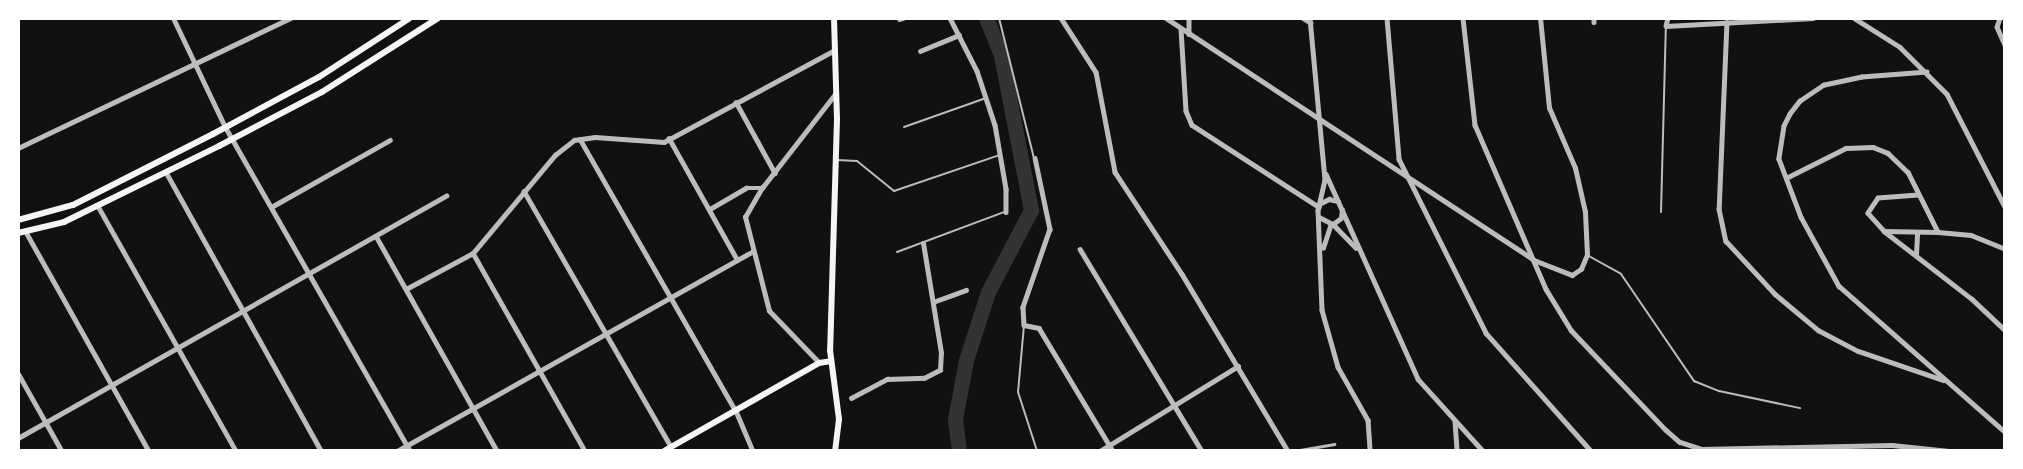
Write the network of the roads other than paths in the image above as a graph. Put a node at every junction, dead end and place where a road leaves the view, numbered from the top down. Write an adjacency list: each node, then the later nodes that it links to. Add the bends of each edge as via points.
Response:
1 (173, 18): 28 (street)
2 (291, 18): 28 (street)
3 (410, 18): 34 (main road, via 319,77)
4 (438, 18): 36 (main road, via 322,92)
5 (834, 18): 26 (main road)
6 (950, 18): 24 (street)
7 (999, 18): 42 (lane)
8 (1061, 18): 94 (street, via 1096,72 1111,165)
9 (1166, 18): 22 (street)
10 (1189, 18): 23 (street)
11 (1303, 18): 19 (street)
12 (1387, 18): 47 (street, via 1397,150)
13 (1463, 18): 81 (street, via 1475,125)
14 (1540, 18): 79 (street, via 1549,108 1578,180)
15 (1668, 18): 21 (street)
16 (1813, 18): 20 (street)
17 (1854, 18): 29 (street, via 1879,30)
18 (2000, 18): 25 (street, via 1997,27)
19 (1311, 20): 33 (street)
20 (1727, 22): 21 (street); 97 (street, via 1719,209 1726,241 1775,294 1818,330 1858,351)
21 (1666, 26): 60 (lane)
22 (1181, 29): 23 (street); 53 (street, via 1186,111 1192,124)
23 (1189, 34): 33 (street)
24 (959, 35): 27 (street); 31 (street)
25 (2005, 45)
26 (835, 50): 30 (main road); 32 (street)
27 (920, 51)
28 (194, 65): 34 (street); 40 (street)
29 (1927, 72): 48 (street, via 1843,80 1800,101 1784,126 1779,159); 57 (street, via 1955,107)
30 (836, 93): 43 (main road); 46 (street)
31 (987, 98): 35 (lane); 41 (street)
32 (736, 102): 37 (street); 46 (street)
33 (1316, 117): 44 (street); 47 (street)
34 (225, 127): 36 (street); 62 (main road, via 73,205)
35 (904, 127)
36 (234, 138): 45 (main road); 55 (street)
37 (669, 138): 38 (street, via 659,142); 58 (street)
38 (580, 139): 50 (street, via 561,149); 85 (street)
39 (390, 140): 55 (street)
40 (18, 148)
41 (1000, 154): 43 (lane, via 894,191 859,162); 59 (street)
42 (1035, 158): 88 (street, via 1050,221 1023,307)
43 (834, 160): 92 (main road)
44 (1324, 168): 53 (street); 56 (street)
45 (166, 172): 54 (main road); 87 (street)
46 (775, 172): 49 (street)
47 (1407, 176): 81 (street); 131 (street, via 1486,333)
48 (1786, 178): 51 (street, via 1846,148 1873,147 1899,162); 97 (street, via 1801,217 1839,286)
49 (762, 188): 58 (street, via 746,188); 73 (street, via 745,217)
50 (524, 191): 76 (street); 90 (street)
51 (1918, 195): 64 (street, via 1872,201 1868,213); 66 (street)
52 (446, 196): 69 (street)
53 (1320, 205): 56 (street, via 1329,199); 61 (street)
54 (98, 206): 65 (main road, via 48,228); 91 (street)
55 (273, 206): 82 (street)
56 (1341, 206): 63 (street, via 1341,218); 77 (street)
57 (2005, 207)
58 (710, 209): 80 (street)
59 (1006, 212): 70 (lane)
60 (1661, 212)
61 (1319, 217): 63 (street); 74 (street)
62 (18, 219)
63 (1332, 224): 74 (street); 77 (street)
64 (1884, 231): 68 (street); 78 (street)
65 (26, 232): 67 (main road); 98 (street)
66 (1938, 232): 68 (street); 72 (street, via 1971,235)
67 (18, 233)
68 (1917, 233): 78 (street)
69 (376, 236): 82 (street); 83 (street)
70 (923, 243): 75 (lane); 86 (street)
71 (1080, 249): 100 (street)
72 (2005, 249)
73 (753, 250): 80 (street); 93 (street, via 772,315)
74 (1322, 251): 128 (street, via 1322,310 1327,333 1342,374 1368,420)
75 (897, 252)
76 (473, 253): 83 (street); 95 (street)
77 (1359, 253): 104 (street, via 1418,379)
78 (1916, 254): 89 (street)
79 (1587, 255): 81 (street, via 1581,269 1572,275); 101 (lane, via 1621,274 1694,381 1719,391)
80 (737, 259): 85 (street)
81 (1534, 260): 132 (street, via 1571,330 1666,430 1690,447 1892,445)
82 (310, 273): 87 (street); 111 (street)
83 (406, 289): 102 (street)
84 (966, 290): 86 (street)
85 (671, 297): 90 (street); 103 (street)
86 (933, 302): 99 (street, via 941,367 924,378 887,379)
87 (243, 310): 91 (street); 115 (street)
88 (1024, 325): 109 (street, via 1039,328); 122 (lane, via 1018,392)
89 (2005, 330)
90 (605, 334): 95 (street); 110 (street)
91 (178, 348): 98 (street); 114 (street)
92 (831, 361): 93 (main road); 121 (main road, via 838,419)
93 (819, 363): 103 (main road)
94 (1238, 366): 100 (street); 126 (street)
95 (541, 370): 102 (street); 118 (street)
96 (18, 373): 105 (street)
97 (1947, 381): 106 (street)
98 (112, 385): 105 (street); 113 (street)
99 (851, 398)
100 (1174, 405): 109 (street); 125 (street)
101 (1800, 408)
102 (474, 409): 111 (street); 117 (street)
103 (736, 411): 110 (main road); 120 (street)
104 (1455, 421): 129 (street); 130 (street)
105 (46, 422): 107 (street); 112 (street)
106 (2005, 432)
107 (18, 438)
108 (1334, 444): 127 (street)
109 (1110, 445): 123 (street); 124 (street)
110 (671, 447): 119 (main road)
111 (409, 448): 116 (street)
112 (62, 451)
113 (149, 451)
114 (236, 451)
115 (321, 451)
116 (397, 451)
117 (497, 451)
118 (585, 451)
119 (664, 451)
120 (753, 451)
121 (835, 451)
122 (1037, 451)
123 (1100, 451)
124 (1113, 451)
125 (1202, 451)
126 (1288, 451)
127 (1294, 451)
128 (1370, 451)
129 (1456, 451)
130 (1483, 451)
131 (1591, 451)
132 (1949, 451)

